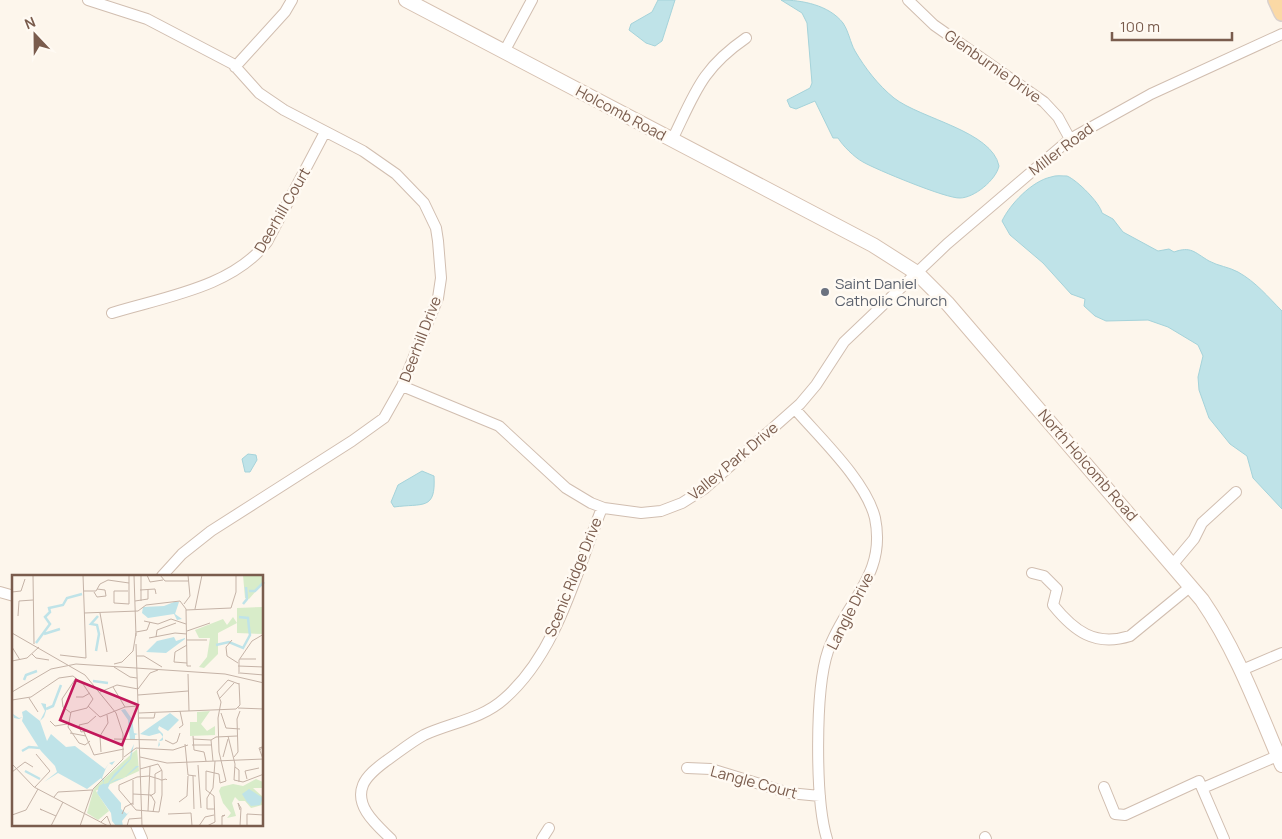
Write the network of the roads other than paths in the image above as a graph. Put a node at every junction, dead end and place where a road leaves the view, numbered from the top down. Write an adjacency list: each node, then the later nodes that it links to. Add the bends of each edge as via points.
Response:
1 (88, 0): 11 (street, Deerhill Drive, via 147,19)
2 (292, 0): 11 (street)
3 (406, 0): 10 (street, Holcomb Road)
4 (532, 0): 10 (street)
5 (909, 0): 13 (street, Glenburnie Drive, via 934,25 1044,102 1058,117)
6 (1276, 0): 7 (main road)
7 (1282, 13)
8 (1282, 34): 13 (street, Miller Road, via 1134,103)
9 (746, 38): 14 (street, via 717,60 700,81)
10 (504, 52): 14 (street, Holcomb Road)
11 (235, 67): 12 (street, Deerhill Drive, via 259,93)
12 (325, 132): 17 (street, Deerhill Court, via 258,255 210,283); 18 (street, Deerhill Drive, via 363,151 396,174 424,202 436,228 441,278 438,298)
13 (1070, 139): 16 (street, Miller Road, via 1018,181)
14 (672, 140): 15 (street, Holcomb Road)
15 (837, 227): 16 (street, North Holcomb Road)
16 (917, 273): 19 (street, Valley Park Drive, via 844,342 816,385); 22 (street, North Holcomb Road)
17 (112, 312)
18 (402, 386): 21 (street, Valley Park Drive, via 499,426 566,488); 24 (street, Deerhill Drive, via 384,418 371,429 211,531 182,554)
19 (795, 408): 21 (street, Valley Park Drive, via 704,489 682,503 661,511 641,513); 32 (street, Langle Drive, via 862,487 874,517 877,535 870,578 833,639 824,665 818,736)
20 (1236, 492): 22 (street, via 1202,523 1194,539)
21 (602, 508): 36 (street, Scenic Ridge Drive, via 560,618 519,684 502,701 481,713 417,739 368,776 362,786 364,806 368,815)
22 (1173, 564): 25 (street, North Holcomb Road)
23 (1032, 573): 25 (street, via 1044,576 1057,589 1053,605 1070,625 1088,635 1118,639 1130,636)
24 (163, 575)
25 (1191, 586): 27 (street, North Holcomb Road, via 1217,622)
26 (1282, 653): 27 (street)
27 (1242, 670): 28 (street, North Holcomb Road)
28 (1281, 758): 31 (street)
29 (687, 768): 32 (street, Langle Court, via 711,769 788,793)
30 (1104, 787): 31 (street, via 1115,814 1125,815 1199,781)
31 (1203, 788): 39 (street)
32 (820, 796): 38 (street, Langle Drive)
33 (136, 826): 35 (street)
34 (549, 828): 37 (street)
35 (142, 839)
36 (391, 839)
37 (542, 839)
38 (827, 839)
39 (1224, 839)

